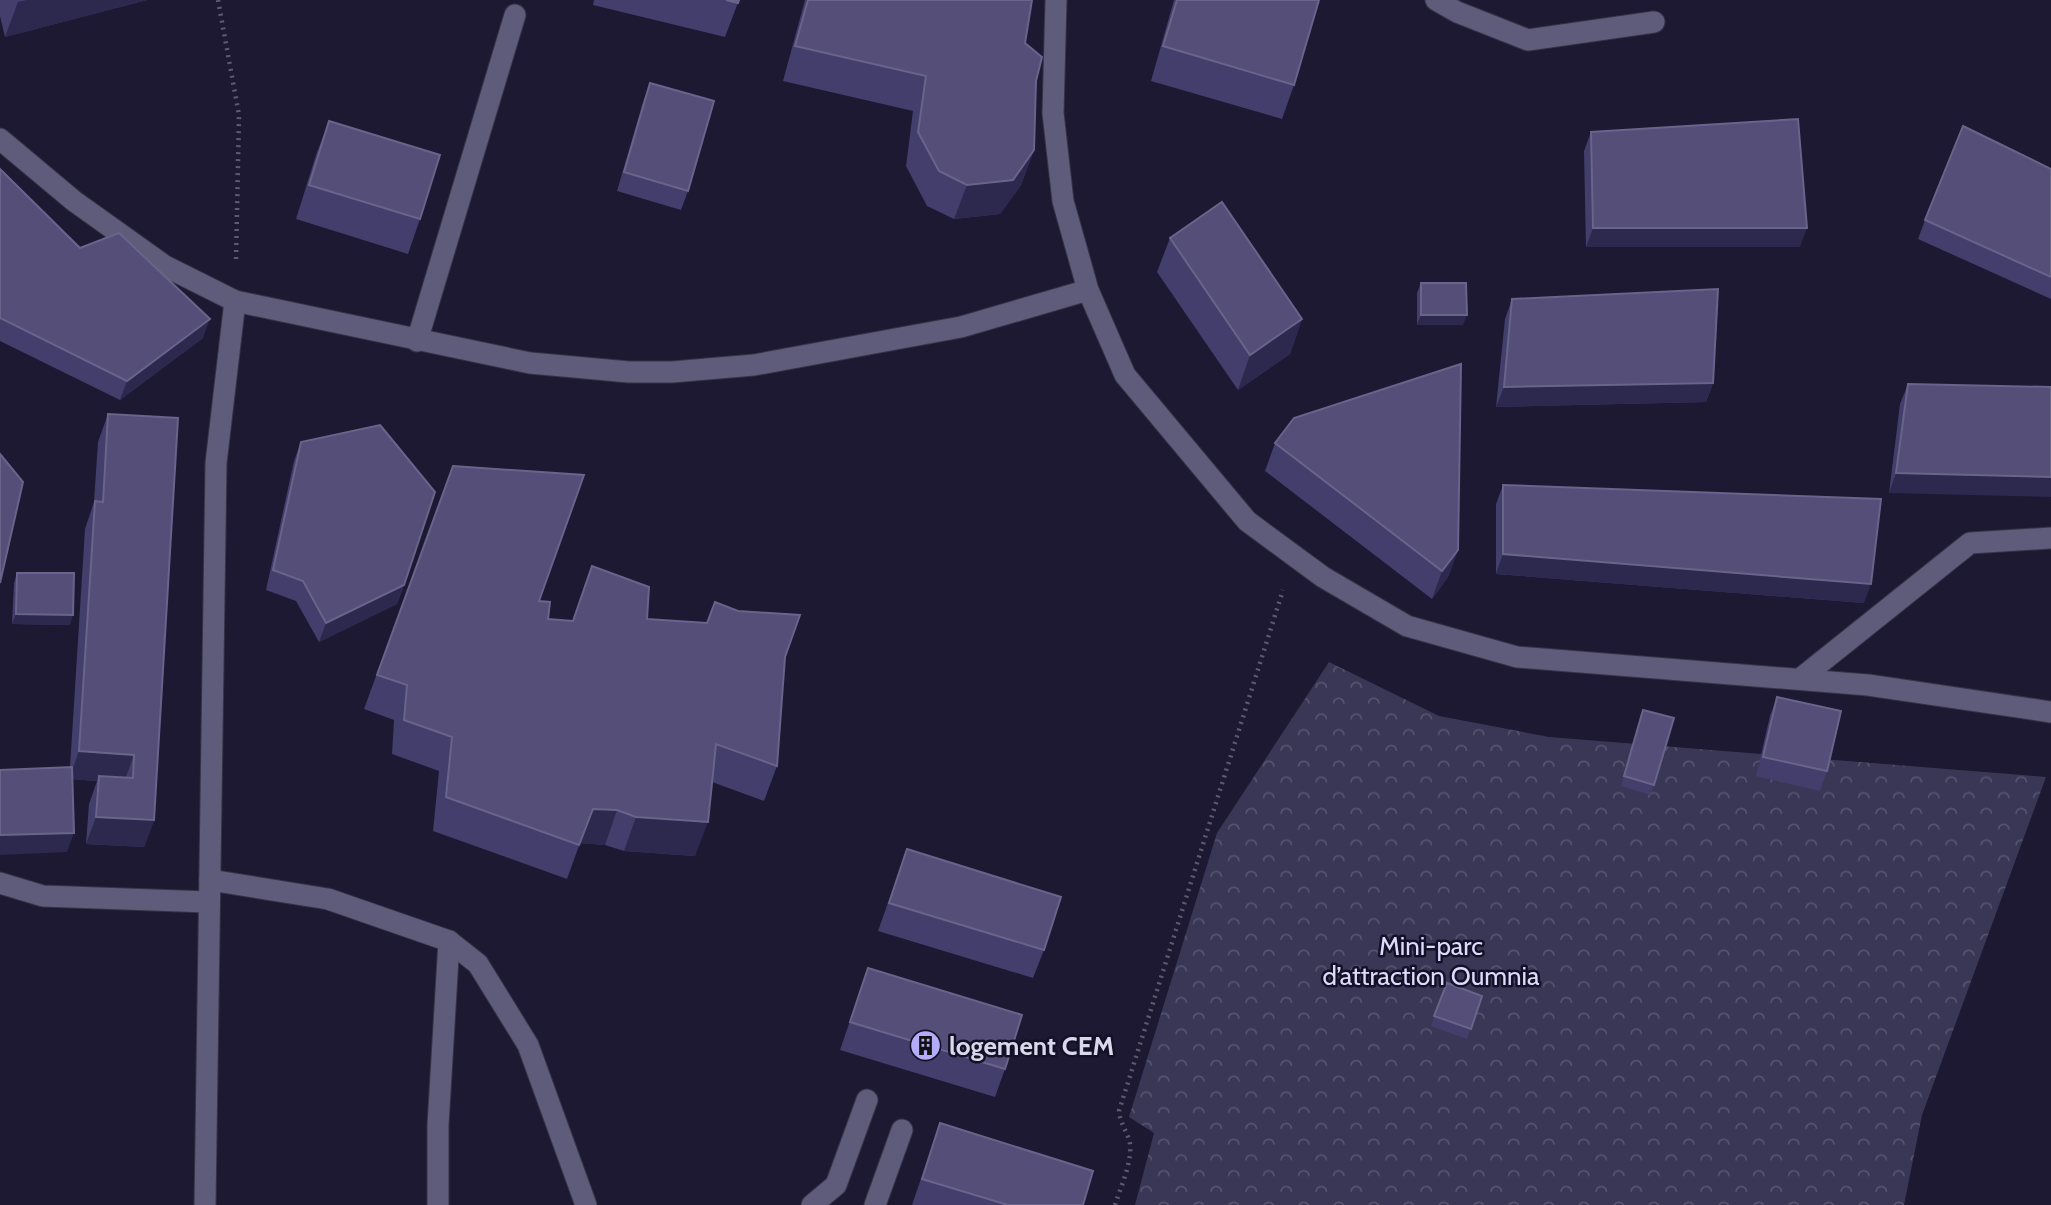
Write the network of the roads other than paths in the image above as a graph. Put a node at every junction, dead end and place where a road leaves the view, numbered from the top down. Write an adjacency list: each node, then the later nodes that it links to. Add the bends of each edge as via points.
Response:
1 (1056, 0): 6 (street, via 1053,113 1063,201)
2 (1436, 0): 4 (street, via 1528,40)
3 (515, 15): 8 (street)
4 (1654, 22)
5 (0, 139): 7 (street, via 74,201 165,266)
6 (1088, 290): 8 (street, via 915,338 754,365 672,372 530,363); 10 (street, via 1125,375 1247,521 1324,577 1407,626 1517,657)
7 (235, 301): 8 (street); 12 (street, via 215,463)
8 (417, 341)
9 (2051, 538): 10 (street, via 1970,543)
10 (1800, 679): 11 (street)
11 (2051, 712)
12 (210, 880): 14 (street); 15 (street, via 328,899)
13 (0, 883): 14 (street, via 43,896)
14 (208, 902): 18 (street)
15 (449, 941): 19 (street); 20 (street, via 478,964 528,1045)
16 (867, 1100): 21 (street, via 836,1185)
17 (902, 1130): 22 (street)
18 (205, 1205)
19 (438, 1205)
20 (586, 1205)
21 (812, 1205)
22 (875, 1205)

